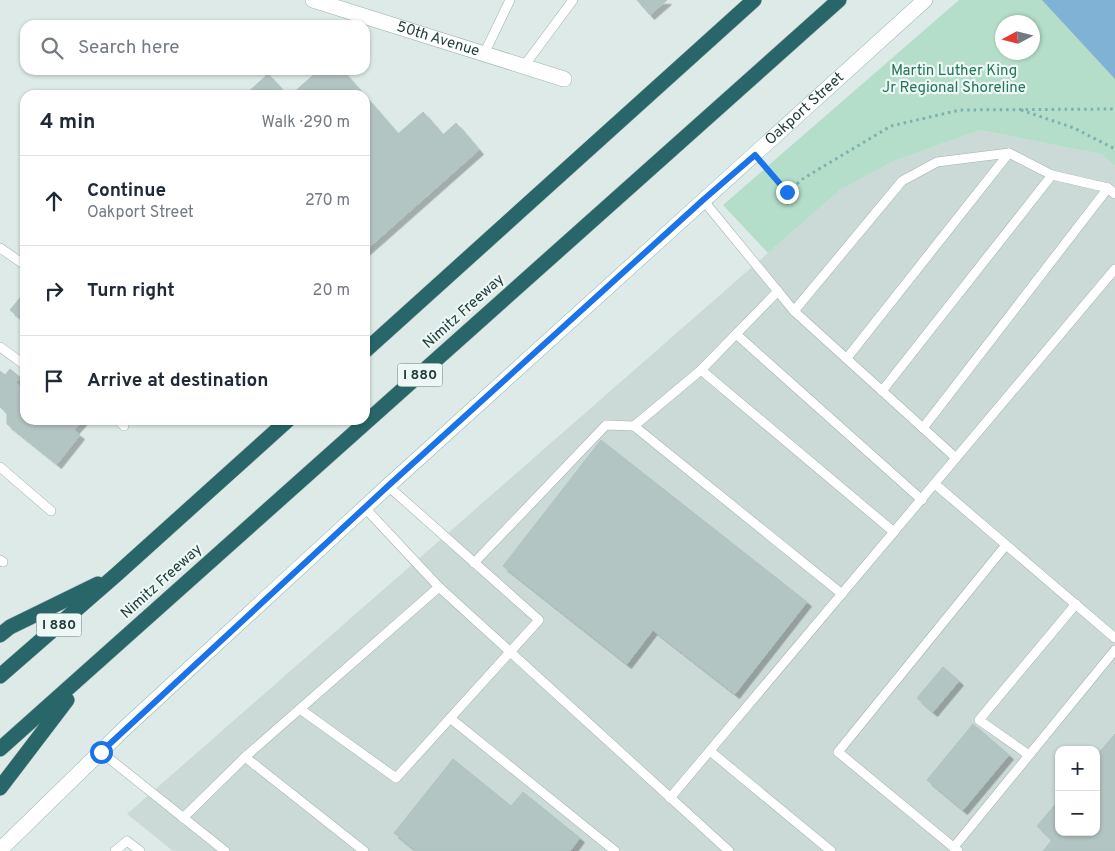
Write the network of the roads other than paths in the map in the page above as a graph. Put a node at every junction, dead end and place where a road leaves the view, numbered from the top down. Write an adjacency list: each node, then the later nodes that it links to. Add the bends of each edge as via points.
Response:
1 (313, 0): 7 (main road, 50th Avenue)
2 (510, 0): 7 (lane)
3 (573, 0): 8 (lane)
4 (754, 0): 20 (highway)
5 (839, 0): 26 (highway, Nimitz Freeway / I 880)
6 (925, 0): 13 (main road, Oakport Street)
7 (484, 54): 8 (main road, 50th Avenue)
8 (524, 66): 9 (main road, 50th Avenue)
9 (564, 78)
10 (1009, 153): 11 (lane); 18 (lane, via 937,162 902,181); 22 (lane)
11 (1052, 175): 12 (lane); 25 (lane)
12 (1112, 191): 30 (lane)
13 (703, 200): 17 (lane); 34 (main road, Oakport Street)
14 (0, 248): 15 (lane)
15 (20, 262)
16 (1115, 269): 31 (lane)
17 (778, 291): 18 (lane); 19 (lane)
18 (794, 311): 22 (lane)
19 (736, 334): 24 (lane); 35 (lane)
20 (370, 346)
21 (0, 347): 23 (lane)
22 (847, 358): 25 (lane)
23 (20, 362)
24 (701, 370): 29 (lane); 38 (lane)
25 (882, 390): 30 (lane)
26 (370, 420)
27 (282, 425): 41 (highway, I 880)
28 (364, 425): 49 (highway, Nimitz Freeway / I 880)
29 (634, 426): 40 (lane, via 606,425); 43 (lane)
30 (923, 428): 31 (lane)
31 (956, 458): 33 (lane)
32 (0, 467): 37 (lane)
33 (935, 484): 35 (lane); 39 (lane)
34 (388, 486): 36 (main road, Oakport Street); 40 (lane)
35 (922, 500): 38 (lane)
36 (365, 508): 42 (lane); 55 (main road, Oakport Street)
37 (51, 511)
38 (894, 532): 43 (lane)
39 (1006, 545): 44 (lane); 61 (lane, via 838,752)
40 (474, 563): 48 (lane, via 539,620)
41 (118, 574): 45 (highway, via 10,627); 50 (highway, I 880)
42 (440, 587): 48 (lane); 51 (lane)
43 (842, 594): 54 (lane)
44 (1076, 604): 46 (lane); 56 (lane, via 979,720)
45 (0, 635)
46 (1115, 638)
47 (1115, 650): 56 (lane)
48 (510, 651): 52 (lane); 59 (lane)
49 (86, 674): 53 (highway, Nimitz Freeway / I 880); 58 (highway)
50 (0, 676)
51 (300, 709): 52 (lane, via 396,778); 57 (lane)
52 (450, 718): 67 (lane)
53 (0, 749)
54 (710, 751): 59 (lane); 69 (lane)
55 (101, 752): 60 (lane); 62 (main road, Oakport Street)
56 (1029, 755): 61 (lane)
57 (245, 756): 60 (lane); 66 (lane)
58 (0, 788)
59 (670, 798): 68 (lane)
60 (184, 818): 65 (lane)
61 (956, 849)
62 (0, 850)
63 (115, 851): 64 (lane, via 127,841)
64 (140, 851)
65 (224, 851)
66 (364, 851)
67 (615, 851)
68 (729, 851)
69 (831, 851)

